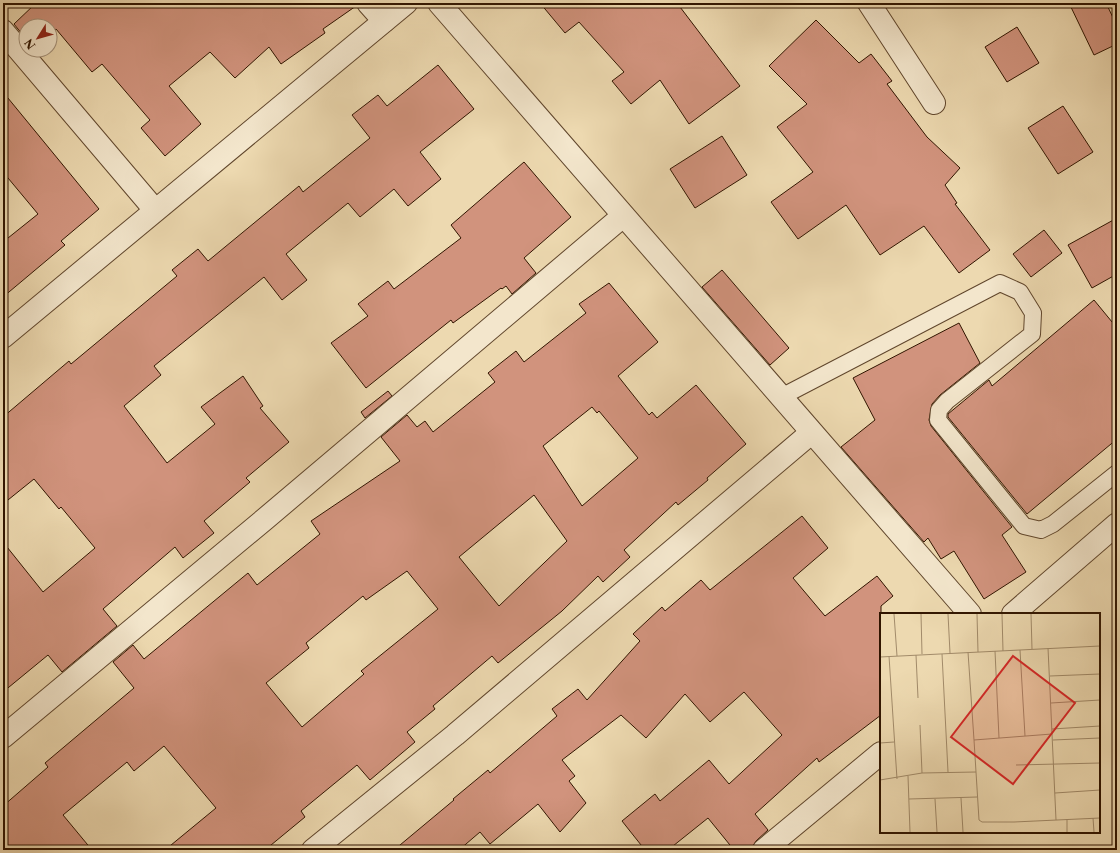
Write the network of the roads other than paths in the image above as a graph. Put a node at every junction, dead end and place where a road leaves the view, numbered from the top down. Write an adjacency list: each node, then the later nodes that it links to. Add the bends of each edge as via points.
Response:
1 (368, 3): 5 (street)
2 (406, 3): 5 (street)
3 (438, 3): 9 (street)
4 (869, 3): 7 (street)
5 (384, 22): 8 (street)
6 (3, 31): 8 (street)
7 (934, 103)
8 (156, 210): 10 (street)
9 (623, 216): 11 (street); 17 (street, via 266,519)
10 (3, 337)
11 (781, 397): 12 (street); 13 (lane, via 1000,283 1020,292 1033,314 1032,334 947,400 939,410 938,420 1024,526 1041,530 1053,524)
12 (811, 433): 15 (street); 19 (street, via 455,735)
13 (1117, 473)
14 (1117, 524): 16 (street)
15 (969, 613)
16 (1014, 613)
17 (3, 737)
18 (880, 754): 20 (street)
19 (312, 850)
20 (764, 850)

